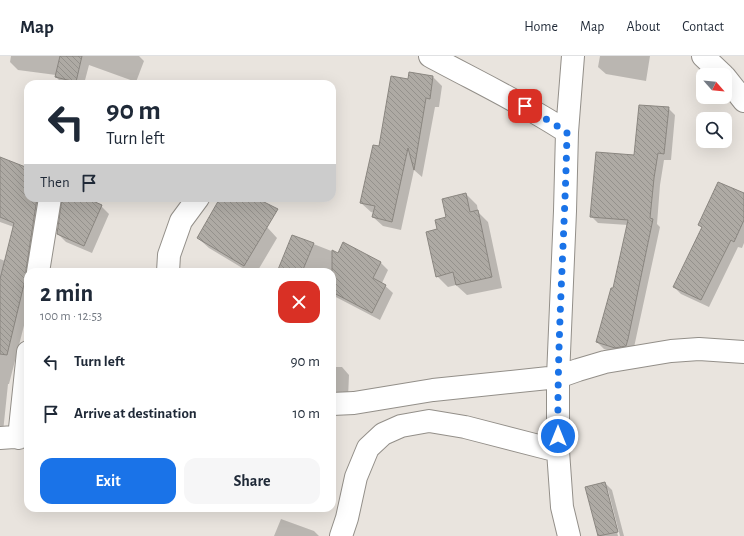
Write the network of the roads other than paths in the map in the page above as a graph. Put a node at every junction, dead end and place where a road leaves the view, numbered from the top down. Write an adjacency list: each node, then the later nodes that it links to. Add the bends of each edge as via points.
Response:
1 (430, 56): 7 (street, via 513,99)
2 (573, 56): 7 (street)
3 (703, 56): 4 (street)
4 (716, 68)
5 (732, 86): 6 (street)
6 (744, 101)
7 (567, 132): 13 (street)
8 (49, 202): 10 (street)
9 (195, 202): 11 (street, via 180,221 168,255)
10 (39, 268)
11 (168, 268)
12 (744, 352): 13 (street, via 699,349 671,351 605,362)
13 (558, 377): 15 (street, via 433,390); 17 (street)
14 (24, 380): 16 (street)
15 (336, 404)
16 (16, 437)
17 (558, 451): 18 (street, via 465,427 429,421 401,426 383,434 368,448 356,476); 19 (street, via 562,507)
18 (341, 536)
19 (569, 536)

